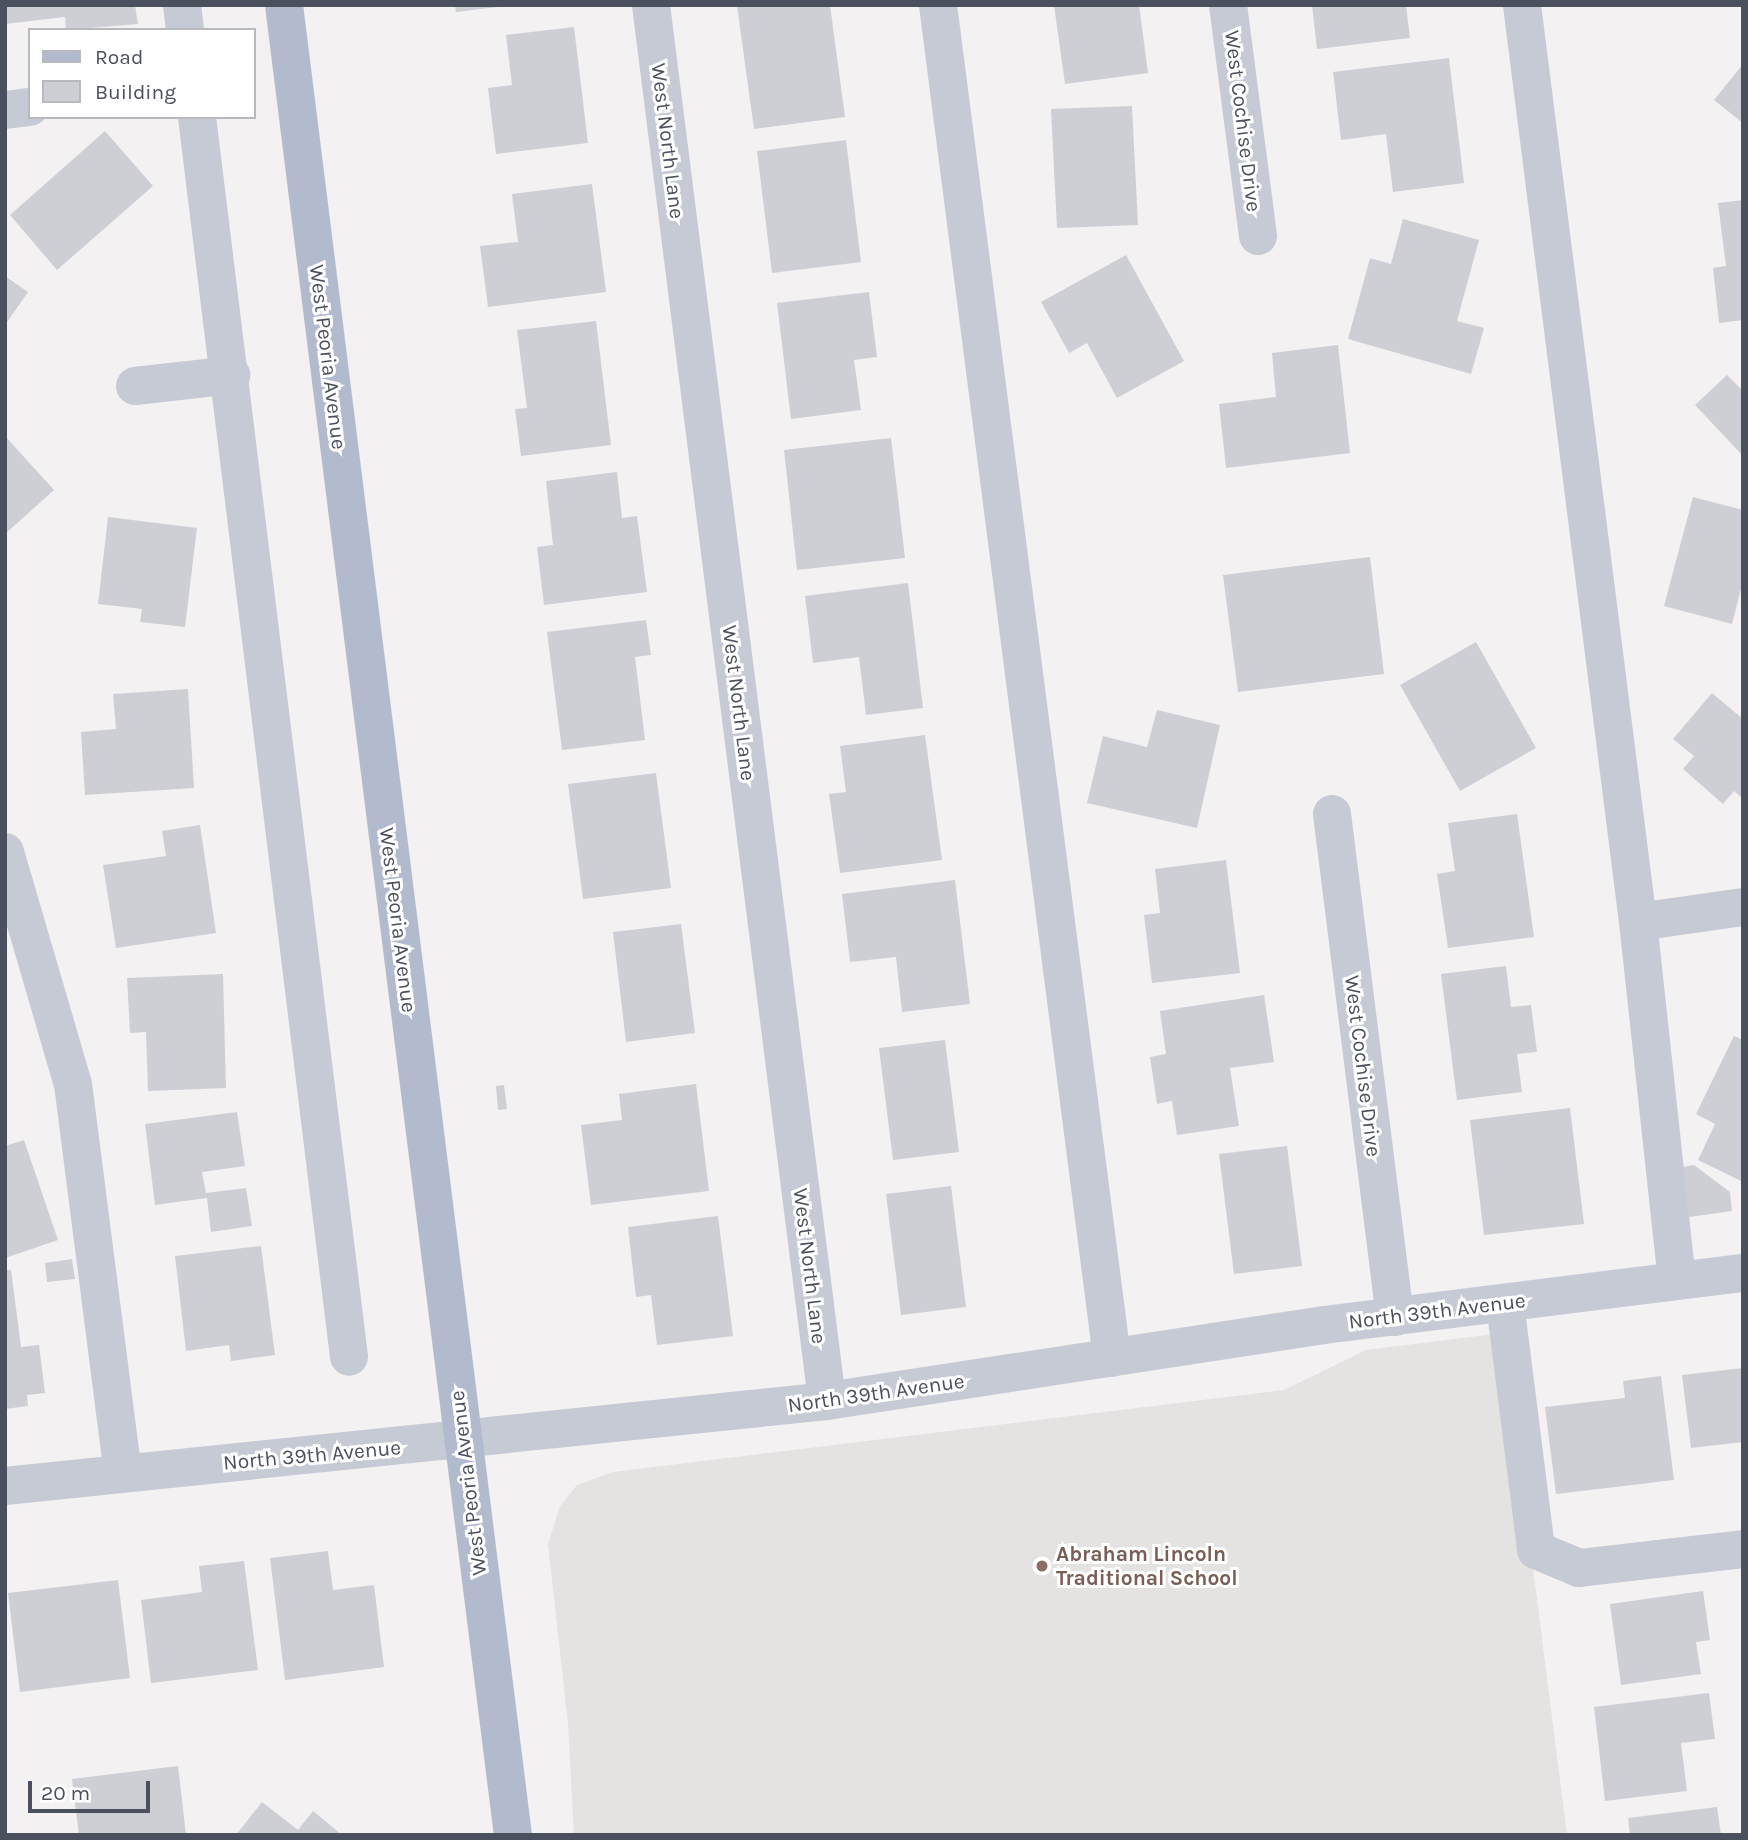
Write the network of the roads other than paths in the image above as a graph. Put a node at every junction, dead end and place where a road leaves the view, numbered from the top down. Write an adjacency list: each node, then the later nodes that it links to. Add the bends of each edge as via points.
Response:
1 (182, 5): 7 (street)
2 (284, 5): 25 (main road, West Peoria Avenue)
3 (651, 5): 24 (street, West North Lane)
4 (937, 5): 23 (street)
5 (1228, 5): 11 (street, West Cochise Drive)
6 (1522, 5): 17 (street)
7 (185, 28)
8 (28, 107): 9 (street)
9 (5, 110)
10 (197, 119): 12 (street)
11 (1258, 236)
12 (231, 375): 13 (street); 22 (street)
13 (135, 386)
14 (1332, 814): 21 (street, West Cochise Drive)
15 (5, 852): 26 (street, via 73,1084)
16 (1743, 907): 17 (street)
17 (1638, 922): 19 (street)
18 (1743, 1273): 19 (street, North 39th Avenue)
19 (1677, 1280): 20 (street, North 39th Avenue)
20 (1505, 1303): 21 (street, North 39th Avenue); 28 (street, via 1536,1549 1579,1568)
21 (1395, 1317): 23 (street, North 39th Avenue)
22 (349, 1357)
23 (1112, 1358): 24 (street, North 39th Avenue)
24 (827, 1401): 25 (street, North 39th Avenue)
25 (463, 1440): 26 (street, North 39th Avenue); 29 (main road, West Peoria Avenue)
26 (123, 1473): 27 (street, North 39th Avenue)
27 (5, 1486)
28 (1743, 1549)
29 (513, 1835)

